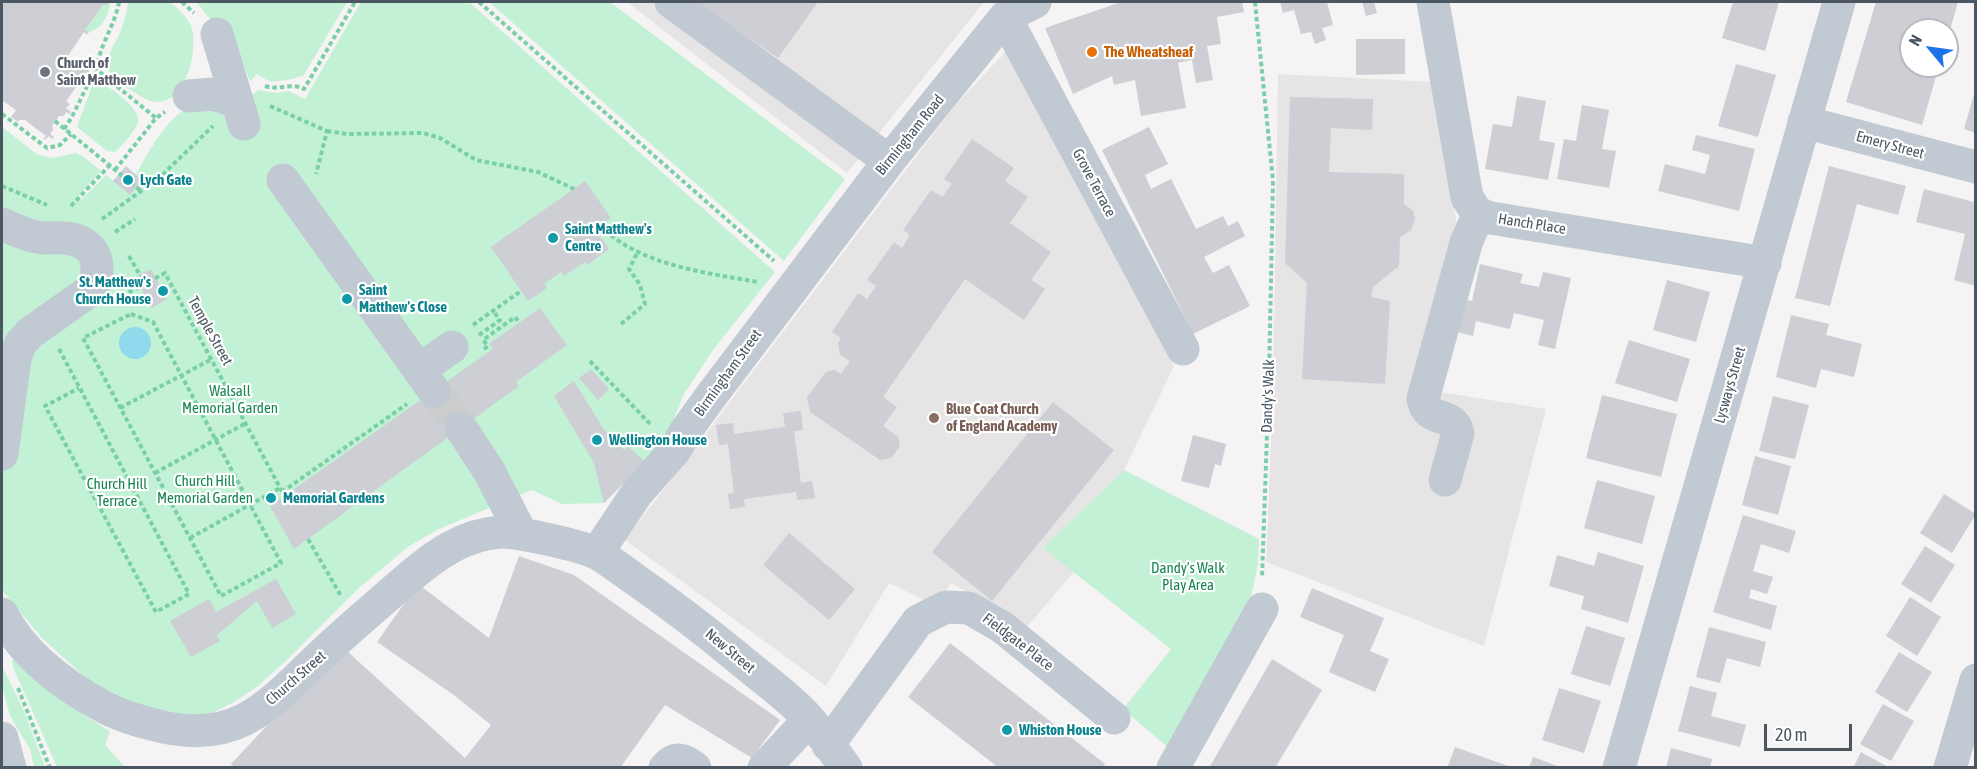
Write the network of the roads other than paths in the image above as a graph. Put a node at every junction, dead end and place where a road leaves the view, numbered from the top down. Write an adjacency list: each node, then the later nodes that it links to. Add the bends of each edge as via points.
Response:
1 (671, 2): 9 (street)
2 (1035, 2): 5 (street, Birmingham Road)
3 (1434, 2): 12 (street, Hanch Place, via 1467,197)
4 (1839, 2): 8 (street, Lysways Street)
5 (1005, 17): 9 (street, Birmingham Road); 17 (street, Grove Terrace)
6 (216, 34): 7 (street, via 248,110 213,94)
7 (189, 96)
8 (1804, 122): 10 (street, Emery Street); 14 (street, Lysways Street)
9 (889, 161): 15 (street, Birmingham Road)
10 (1976, 167)
11 (289, 188): 16 (street, via 428,383)
12 (1479, 213): 14 (street, Hanch Place); 20 (street, via 1466,243 1423,399 1429,413 1449,420 1457,429)
13 (2, 224): 19 (street, via 34,237 73,239 101,234 95,254 96,281 91,290 21,343 15,358)
14 (1765, 263): 34 (street, Lysways Street)
15 (794, 284): 22 (street, Birmingham Street, via 702,389 675,450 637,494)
16 (467, 336)
17 (1182, 350)
18 (461, 428): 21 (street, via 489,471)
19 (2, 454)
20 (1445, 480)
21 (520, 533): 22 (street, Church Street); 24 (street, Church Street, via 501,532 462,541 434,557 252,715 212,731 172,729 134,720 94,702 39,662 11,632)
22 (597, 553): 28 (street, New Street, via 683,612 802,711)
23 (1262, 609): 33 (street)
24 (2, 614)
25 (1976, 680): 35 (street)
26 (1114, 718): 28 (street, Fieldgate Place, via 1002,627 969,608 946,607 918,621)
27 (2, 738): 29 (street)
28 (828, 744): 32 (street, Fieldgate Place)
29 (9, 768)
30 (666, 768): 31 (street, via 678,759)
31 (695, 768)
32 (764, 768)
33 (1173, 768)
34 (1619, 768)
35 (1950, 768)

